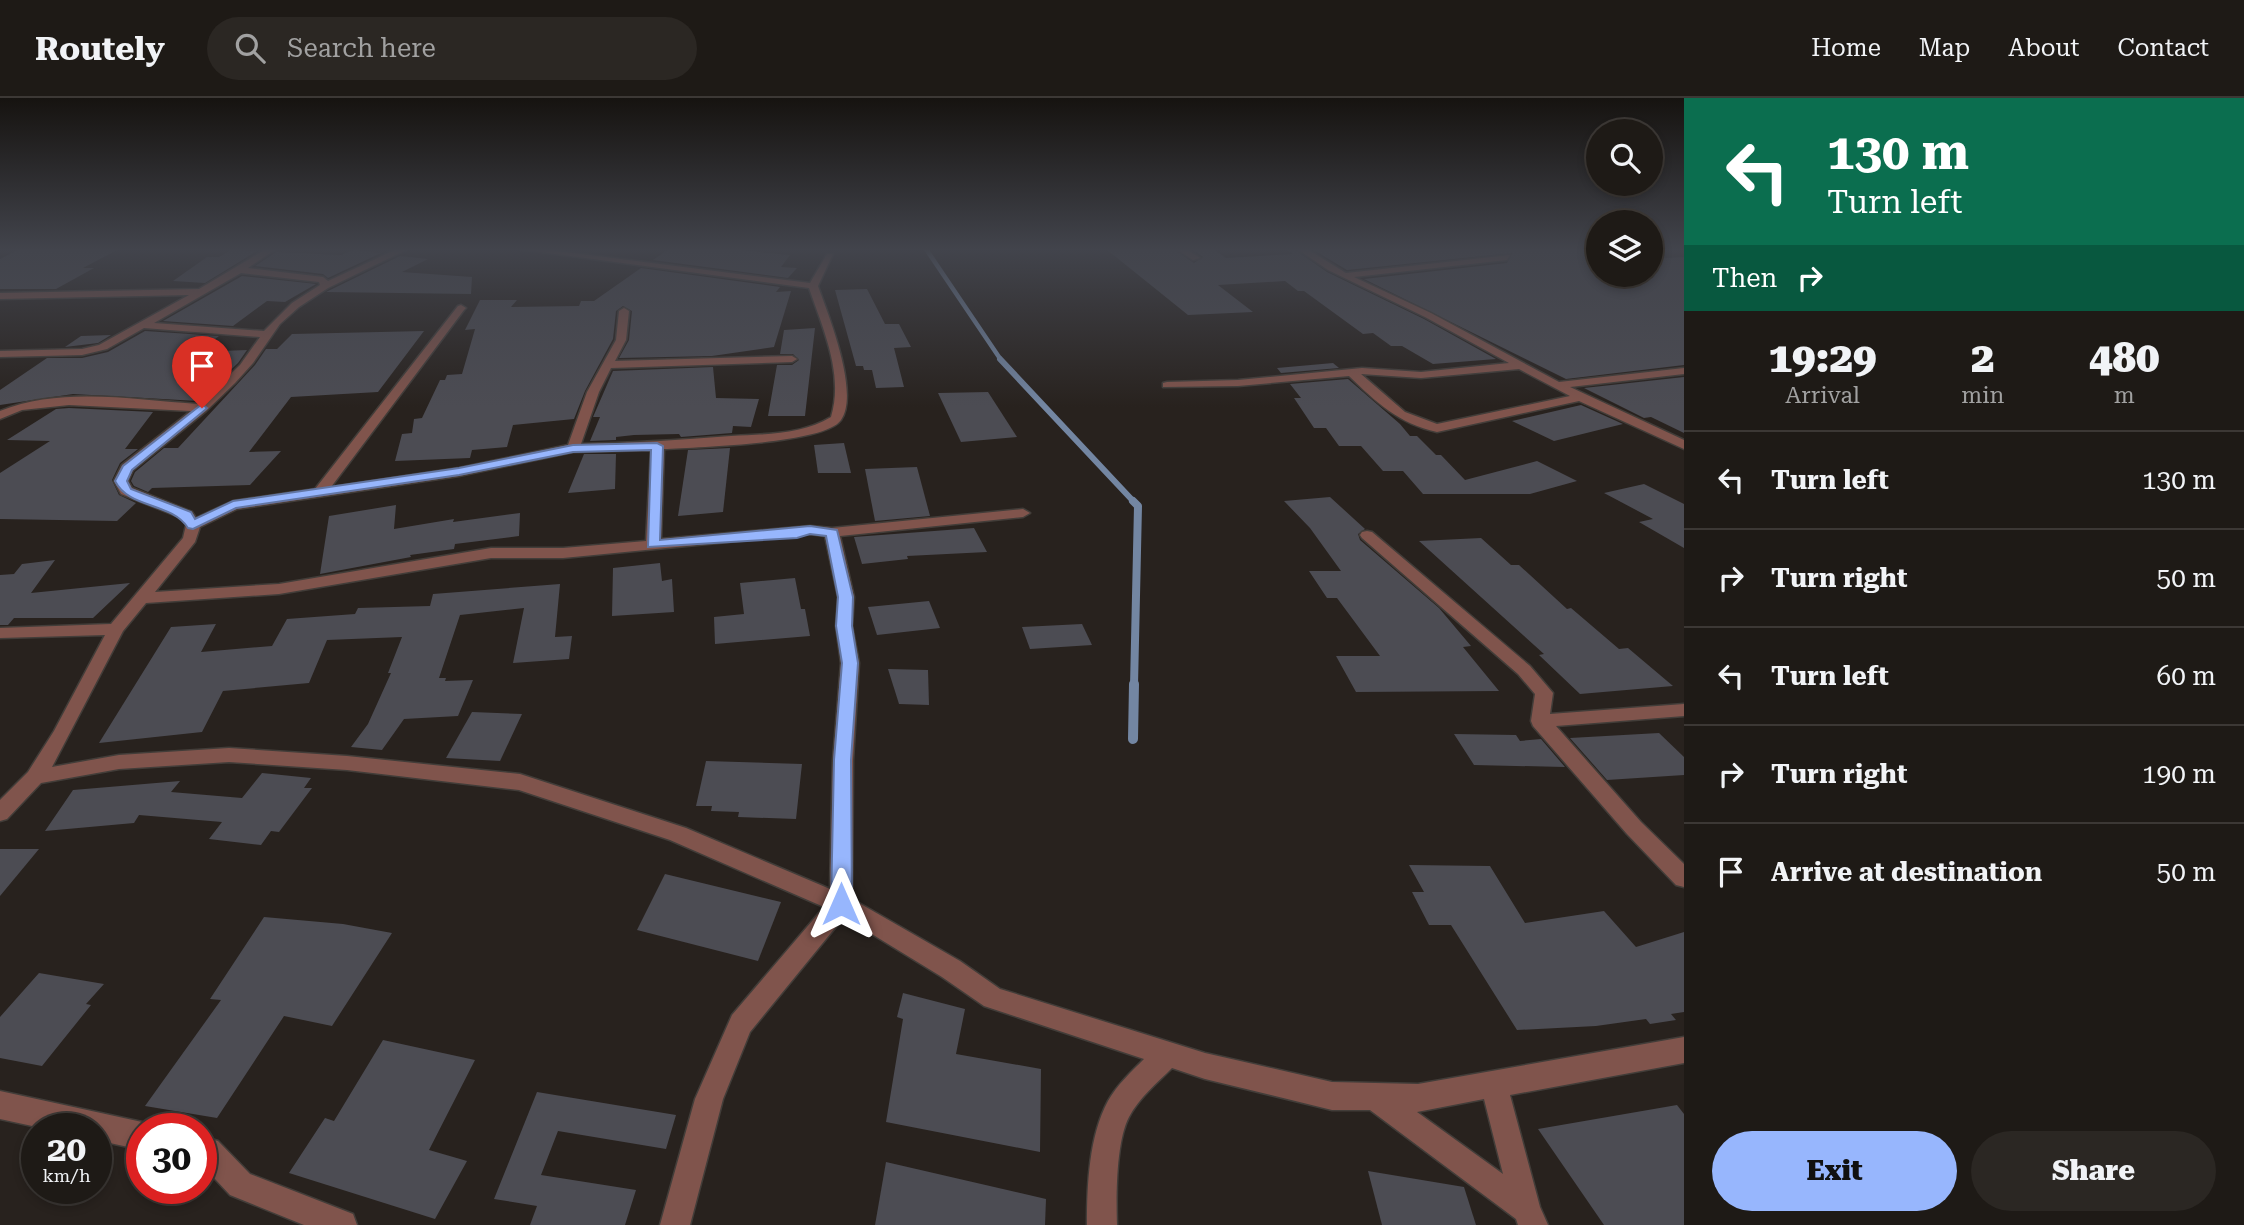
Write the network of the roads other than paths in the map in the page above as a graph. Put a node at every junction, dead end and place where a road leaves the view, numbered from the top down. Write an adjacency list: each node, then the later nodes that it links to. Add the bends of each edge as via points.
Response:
1 (184, 302): 7 (street)
2 (302, 302): 8 (street)
3 (819, 302): 21 (street, via 838,356 841,406 836,419 820,429 782,436)
4 (1403, 302): 12 (street)
5 (461, 308): 23 (street)
6 (624, 311): 11 (street, via 621,340)
7 (145, 325): 8 (street); 9 (street, via 90,350)
8 (266, 334): 18 (street, via 245,365)
9 (0, 354)
10 (792, 359): 11 (street)
11 (608, 365): 22 (street)
12 (1524, 365): 14 (street, via 1421,375); 16 (street)
13 (1684, 371): 16 (street)
14 (1352, 372): 15 (street); 17 (street, via 1410,422 1437,428)
15 (1167, 385)
16 (1560, 385): 17 (street)
17 (1583, 397): 20 (street)
18 (202, 408): 19 (street, via 56,401 20,405); 25 (street, via 127,468 121,481 126,491 187,515)
19 (0, 415)
20 (1684, 445)
21 (657, 446): 22 (street); 28 (street)
22 (573, 449): 23 (street, via 459,472)
23 (320, 492): 25 (street, via 233,505)
24 (1023, 513): 26 (street)
25 (193, 525): 29 (street, via 190,539)
26 (832, 532): 28 (street); 37 (street, via 846,597 844,626 850,663 842,760)
27 (1367, 535): 33 (street, via 1524,670 1544,693)
28 (653, 544): 29 (street, via 563,553 491,553 279,589)
29 (142, 598): 30 (street)
30 (116, 629): 31 (street); 34 (street)
31 (0, 634)
32 (1684, 710): 33 (street)
33 (1540, 721): 36 (street)
34 (35, 777): 35 (street); 37 (street, via 119,762 229,755 520,782 678,834)
35 (0, 813)
36 (1684, 878)
37 (841, 904): 39 (street, via 993,998); 47 (street, via 741,1024 709,1099)
38 (1684, 1050): 40 (street)
39 (1168, 1054): 41 (street, via 1332,1096); 48 (street, via 1116,1113)
40 (1494, 1085): 41 (street, via 1418,1098); 45 (street)
41 (1374, 1097): 45 (street)
42 (0, 1105): 43 (street)
43 (126, 1133)
44 (217, 1161): 46 (street, via 240,1185)
45 (1529, 1217)
46 (342, 1225)
47 (675, 1225)
48 (1102, 1225)

